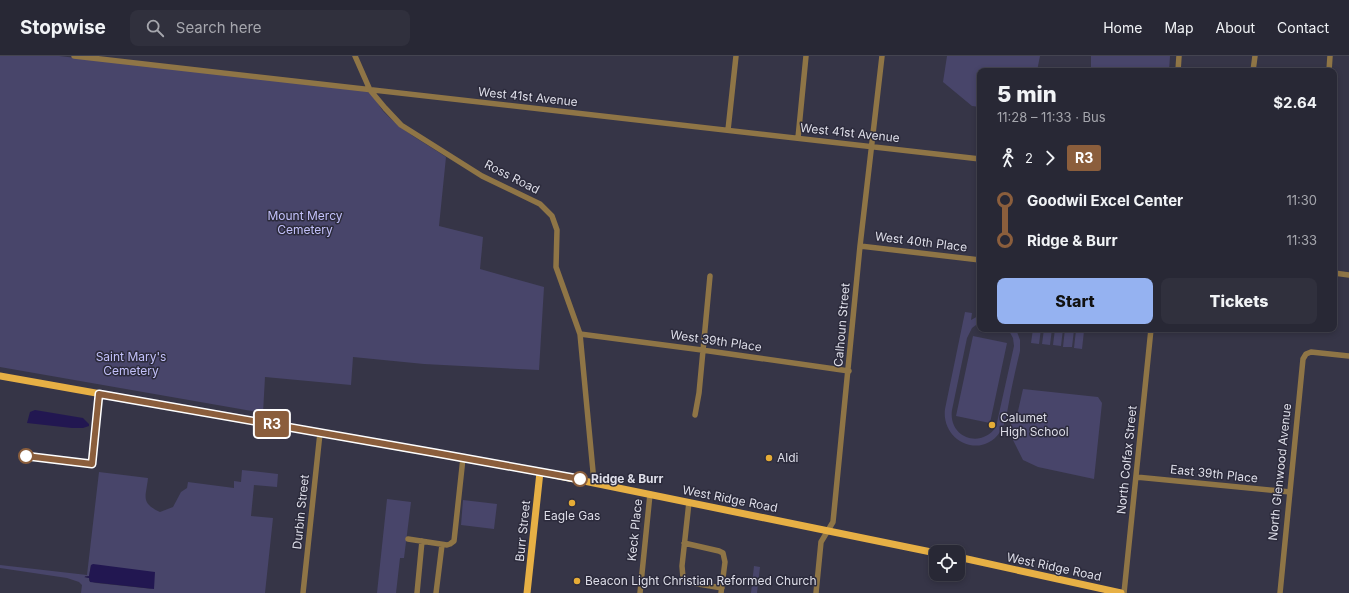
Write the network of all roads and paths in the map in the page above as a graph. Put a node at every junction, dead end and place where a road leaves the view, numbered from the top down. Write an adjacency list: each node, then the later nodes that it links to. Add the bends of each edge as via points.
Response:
1 (74, 56): 9 (street, West 41st Avenue)
2 (355, 56): 13 (street, Ross Road)
3 (736, 56): 14 (street)
4 (806, 56): 15 (street)
5 (882, 56): 16 (street, Calhoun Street)
6 (1179, 56): 10 (street)
7 (1255, 56): 11 (street)
8 (1330, 56): 12 (street)
9 (127, 59): 13 (street, West 41st Avenue)
10 (1178, 68)
11 (1254, 68)
12 (1329, 68)
13 (370, 90): 14 (street, West 41st Avenue); 24 (street, Ross Road, via 401,125 482,176 540,204 552,216 557,230 556,267)
14 (728, 130): 15 (street, West 41st Avenue)
15 (798, 138): 16 (street, West 41st Avenue)
16 (872, 146): 17 (street, West 41st Avenue); 18 (street, Calhoun Street)
17 (977, 159)
18 (860, 246): 19 (street, West 40th Place); 27 (street, Calhoun Street)
19 (977, 260)
20 (1337, 273): 21 (street)
21 (1349, 275)
22 (710, 276): 25 (street)
23 (1151, 332): 33 (street, North Colfax Street)
24 (580, 334): 25 (street, West 39th Place); 34 (street, Ross Road)
25 (702, 350): 27 (street, West 39th Place); 29 (street)
26 (1349, 356): 35 (street, North Glenwood Avenue, via 1311,352 1303,359)
27 (848, 371): 38 (street, Calhoun Street, via 833,522)
28 (0, 376): 30 (main road, West Ridge Road)
29 (695, 415)
30 (320, 433): 31 (main road, West Ridge Road); 46 (street, Durbin Street)
31 (463, 458): 32 (main road, West Ridge Road); 42 (street, via 455,539 450,544)
32 (540, 472): 34 (main road, West Ridge Road); 49 (main road, Burr Street)
33 (1136, 477): 35 (street, East 39th Place); 52 (street, North Colfax Street)
34 (594, 482): 36 (main road, West Ridge Road)
35 (1290, 492): 53 (street, North Glenwood Avenue)
36 (650, 494): 37 (main road, West Ridge Road); 50 (street, Keck Place)
37 (688, 502): 38 (main road, West Ridge Road); 41 (street)
38 (828, 530): 43 (main road, West Ridge Road); 51 (street, Calhoun Street, via 821,542)
39 (408, 539): 40 (street)
40 (422, 542): 42 (street); 47 (street)
41 (684, 543): 45 (street, via 684,580); 45 (street, via 723,554 725,562)
42 (442, 545): 48 (street)
43 (929, 552)
44 (965, 559): 52 (main road, West Ridge Road)
45 (721, 591)
46 (303, 593)
47 (417, 593)
48 (436, 593)
49 (527, 593)
50 (640, 593)
51 (816, 593)
52 (1123, 593)
53 (1280, 593)

